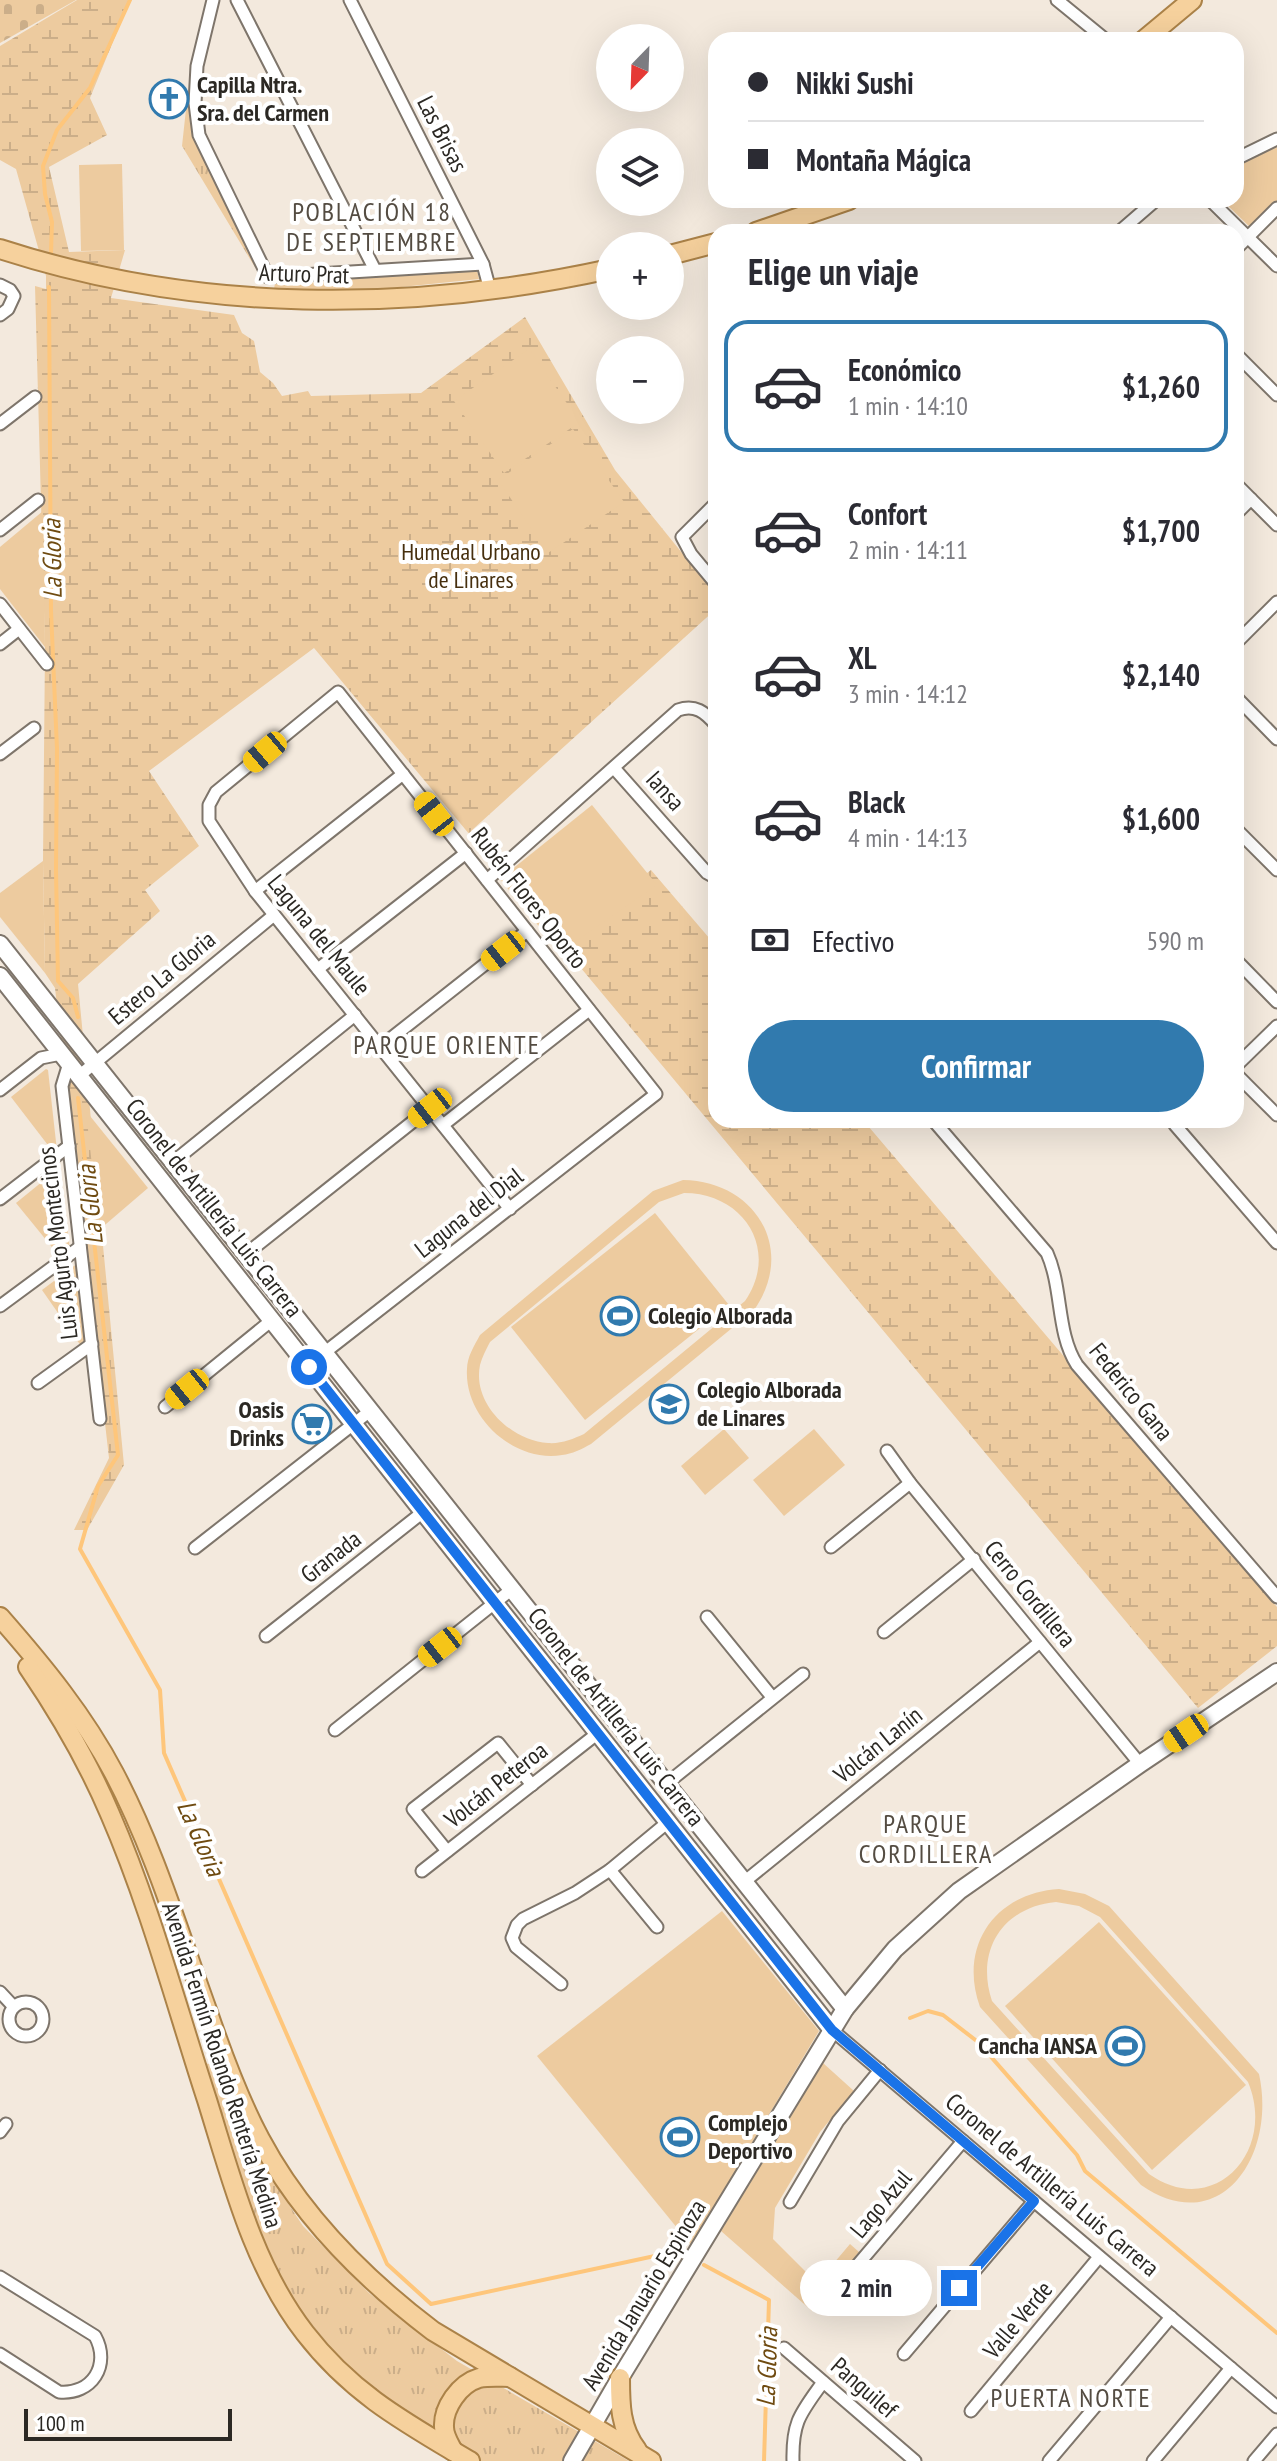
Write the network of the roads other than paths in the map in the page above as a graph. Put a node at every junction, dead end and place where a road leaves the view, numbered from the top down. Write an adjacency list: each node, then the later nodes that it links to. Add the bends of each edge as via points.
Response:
1 (213, 0): 25 (street, Arturo Prat, via 197,66 199,135 268,277)
2 (237, 0): 25 (street)
3 (1057, 0): 6 (street)
4 (1192, 0): 7 (main road)
5 (353, 1): 23 (street, Las Brisas)
6 (1096, 32)
7 (1154, 32)
8 (1277, 139): 9 (street)
9 (1244, 155)
10 (826, 208): 14 (main road)
11 (1147, 208): 15 (street)
12 (1218, 208): 16 (street)
13 (1277, 208): 18 (street)
14 (779, 224)
15 (1128, 224)
16 (1235, 224)
17 (1244, 233): 18 (street)
18 (1248, 237): 19 (street); 24 (street)
19 (1244, 241)
20 (708, 245): 22 (main road)
21 (0, 249): 28 (main road, Arturo Prat, via 98,276 211,293 328,300)
22 (684, 251)
23 (483, 264): 25 (street, Arturo Prat); 28 (street, Las Brisas)
24 (1277, 266)
25 (375, 270)
26 (596, 271): 28 (main road, Arturo Prat)
27 (0, 285): 29 (street, via 14,296)
28 (490, 290)
29 (0, 315)
30 (1244, 362): 31 (street)
31 (1277, 395)
32 (35, 397): 33 (street)
33 (0, 424)
34 (1244, 492): 35 (street)
35 (1251, 499): 37 (street); 39 (street)
36 (38, 500): 40 (street)
37 (1244, 506)
38 (708, 511): 41 (street, via 682,537)
39 (1277, 525)
40 (0, 530)
41 (708, 574)
42 (0, 604): 44 (street)
43 (1275, 607): 45 (street)
44 (19, 629): 46 (street); 47 (street)
45 (1244, 636)
46 (0, 644)
47 (47, 664)
48 (1244, 705): 51 (street)
49 (708, 717): 53 (street, via 694,708 678,710)
50 (34, 728): 52 (street)
51 (1277, 739)
52 (0, 754)
53 (614, 768): 59 (street, Iansa); 60 (street)
54 (403, 774): 55 (street, Rubén Flores Oporto, via 338,692); 57 (street, Rubén Flores Oporto); 61 (street)
55 (216, 792): 61 (street, Laguna del Maule, via 209,821)
56 (1244, 837): 58 (street)
57 (466, 853): 60 (street, Rubén Flores Oporto); 67 (street)
58 (1277, 870)
59 (708, 874)
60 (487, 880): 63 (street, Rubén Flores Oporto)
61 (255, 891): 62 (street, Laguna del Maule)
62 (274, 915): 67 (street, Laguna del Maule); 75 (street, Estero La Gloria)
63 (527, 931): 70 (street, Rubén Flores Oporto); 73 (street)
64 (0, 944): 65 (street, Coronel de Artillería Luis Carrera)
65 (17, 966): 68 (street); 75 (street, Coronel de Artillería Luis Carrera)
66 (1244, 968): 69 (street)
67 (318, 969): 71 (street, Laguna del Maule)
68 (0, 977): 76 (street, Coronel de Artillería Luis Carrera)
69 (1277, 1002)
70 (589, 1010): 79 (street, Rubén Flores Oporto); 82 (street)
71 (355, 1015): 73 (street, Laguna del Maule); 86 (street)
72 (1277, 1026): 74 (street)
73 (380, 1047): 80 (street, Laguna del Maule)
74 (1244, 1058)
75 (94, 1063): 76 (street, Estero La Gloria); 86 (street, Coronel de Artillería Luis Carrera)
76 (70, 1064): 78 (street, Estero La Gloria, via 41,1058); 85 (street, Luis Agurto Montecinos, via 62,1086); 93 (street, Coronel de Artillería Luis Carrera)
77 (1244, 1082): 81 (street)
78 (0, 1090)
79 (656, 1094): 88 (street, Laguna del Dial)
80 (430, 1108): 82 (street, Laguna del Maule); 91 (street)
81 (1277, 1115)
82 (443, 1125): 88 (street, Laguna del Maule)
83 (940, 1128): 109 (street, Federico Gana, via 1047,1253 1077,1365)
84 (1183, 1128): 89 (street)
85 (69, 1146): 87 (street); 90 (street, Luis Agurto Montecinos)
86 (173, 1162): 91 (street, Coronel de Artillería Luis Carrera)
87 (0, 1199)
88 (510, 1209): 95 (street, Laguna del Dial)
89 (1277, 1243)
90 (80, 1247): 92 (street); 94 (street, Luis Agurto Montecinos)
91 (246, 1254): 95 (street, Coronel de Artillería Luis Carrera)
92 (0, 1306)
93 (272, 1320): 96 (street, Coronel de Artillería Luis Carrera); 98 (street)
94 (92, 1344): 97 (street); 100 (street, Luis Agurto Montecinos)
95 (324, 1353): 96 (street, Laguna del Dial); 99 (street, Coronel de Artillería Luis Carrera)
96 (309, 1367): 101 (street, Coronel de Artillería Luis Carrera)
97 (38, 1383)
98 (165, 1407)
99 (370, 1411): 101 (street); 108 (street, Coronel de Artillería Luis Carrera)
100 (100, 1419)
101 (354, 1424): 104 (street, Coronel de Artillería Luis Carrera); 106 (street)
102 (887, 1451): 103 (street, Cerro Cordillera)
103 (910, 1483): 105 (street); 107 (street, Cerro Cordillera)
104 (423, 1512): 110 (street, Coronel de Artillería Luis Carrera); 115 (street, Granada)
105 (831, 1547)
106 (195, 1548)
107 (974, 1559): 114 (street); 116 (street, Cerro Cordillera)
108 (512, 1589): 110 (street); 123 (street, Coronel de Artillería Luis Carrera)
109 (1277, 1597)
110 (495, 1603): 120 (street); 121 (street, Coronel de Artillería Luis Carrera)
111 (0, 1617): 152 (main road, Avenida Fermín Rolando Rentería Medina, via 71,1703 116,1776 166,1892 229,2072 288,2186 353,2264 404,2309)
112 (707, 1617): 119 (street)
113 (0, 1625): 159 (main road, Avenida Fermín Rolando Rentería Medina, via 67,1727 110,1813 233,2181 275,2288 304,2332 363,2393)
114 (884, 1632)
115 (266, 1636)
116 (1040, 1642): 122 (street, Cerro Cordillera); 131 (street, Volcán Lanín)
117 (1277, 1672): 122 (street, Avenida Januario Espinoza)
118 (803, 1674): 119 (street)
119 (772, 1697): 123 (street)
120 (335, 1730)
121 (598, 1733): 124 (street, Volcán Peteroa); 125 (street, Coronel de Artillería Luis Carrera)
122 (1140, 1764): 138 (street, Avenida Januario Espinoza, via 937,1909)
123 (666, 1784): 126 (street, Coronel de Artillería Luis Carrera)
124 (532, 1785): 128 (street, Volcán Peteroa); 128 (street, via 498,1743 413,1809)
125 (668, 1822): 127 (street, Coronel de Artillería Luis Carrera); 129 (street)
126 (704, 1832): 127 (street); 131 (street, Coronel de Artillería Luis Carrera)
127 (686, 1844): 134 (street, Coronel de Artillería Luis Carrera)
128 (447, 1851): 130 (street, Volcán Peteroa)
129 (610, 1870): 132 (street); 135 (street, via 523,1919 513,1931 516,1947)
130 (422, 1871)
131 (744, 1882): 133 (street, Coronel de Artillería Luis Carrera)
132 (657, 1927)
133 (807, 1962): 134 (street); 138 (street, Coronel de Artillería Luis Carrera)
134 (789, 1975): 139 (street, Coronel de Artillería Luis Carrera)
135 (561, 1984)
136 (0, 1992): 137 (street)
137 (14, 2007)
138 (845, 2009): 139 (street, Avenida Januario Espinoza)
139 (832, 2030): 140 (street, Coronel de Artillería Luis Carrera); 153 (street, Avenida Januario Espinoza)
140 (880, 2070): 141 (street, Coronel de Artillería Luis Carrera); 143 (street, via 838,2121)
141 (963, 2141): 142 (street, Coronel de Artillería Luis Carrera); 146 (street, Lago Azul)
142 (1034, 2201): 144 (street, Coronel de Artillería Luis Carrera); 150 (street)
143 (790, 2202)
144 (1099, 2257): 147 (street, Coronel de Artillería Luis Carrera); 156 (street, Valle Verde)
145 (0, 2277): 149 (street, via 95,2336 102,2359 92,2382 66,2393)
146 (832, 2295)
147 (1171, 2317): 151 (street, Coronel de Artillería Luis Carrera); 165 (street)
148 (784, 2348): 154 (street, Panguilef)
149 (0, 2354)
150 (904, 2354)
151 (1231, 2368): 155 (street, Coronel de Artillería Luis Carrera); 166 (street)
152 (511, 2377): 157 (main road, Avenida Fermín Rolando Rentería Medina); 159 (main road, via 479,2378 458,2393 444,2426)
153 (620, 2378): 157 (street, Avenida Januario Espinoza); 160 (main road, via 623,2422 633,2446)
154 (823, 2382): 163 (street, via 798,2416); 164 (street, Panguilef)
155 (1277, 2407)
156 (971, 2411)
157 (593, 2426): 160 (main road, Avenida Fermín Rolando Rentería Medina); 162 (street, Avenida Januario Espinoza)
158 (1277, 2434): 167 (street)
159 (453, 2451): 161 (main road, Avenida Fermín Rolando Rentería Medina)
160 (646, 2458)
161 (470, 2461)
162 (572, 2461)
163 (793, 2461)
164 (915, 2461)
165 (1049, 2461)
166 (1153, 2461)
167 (1254, 2461)

